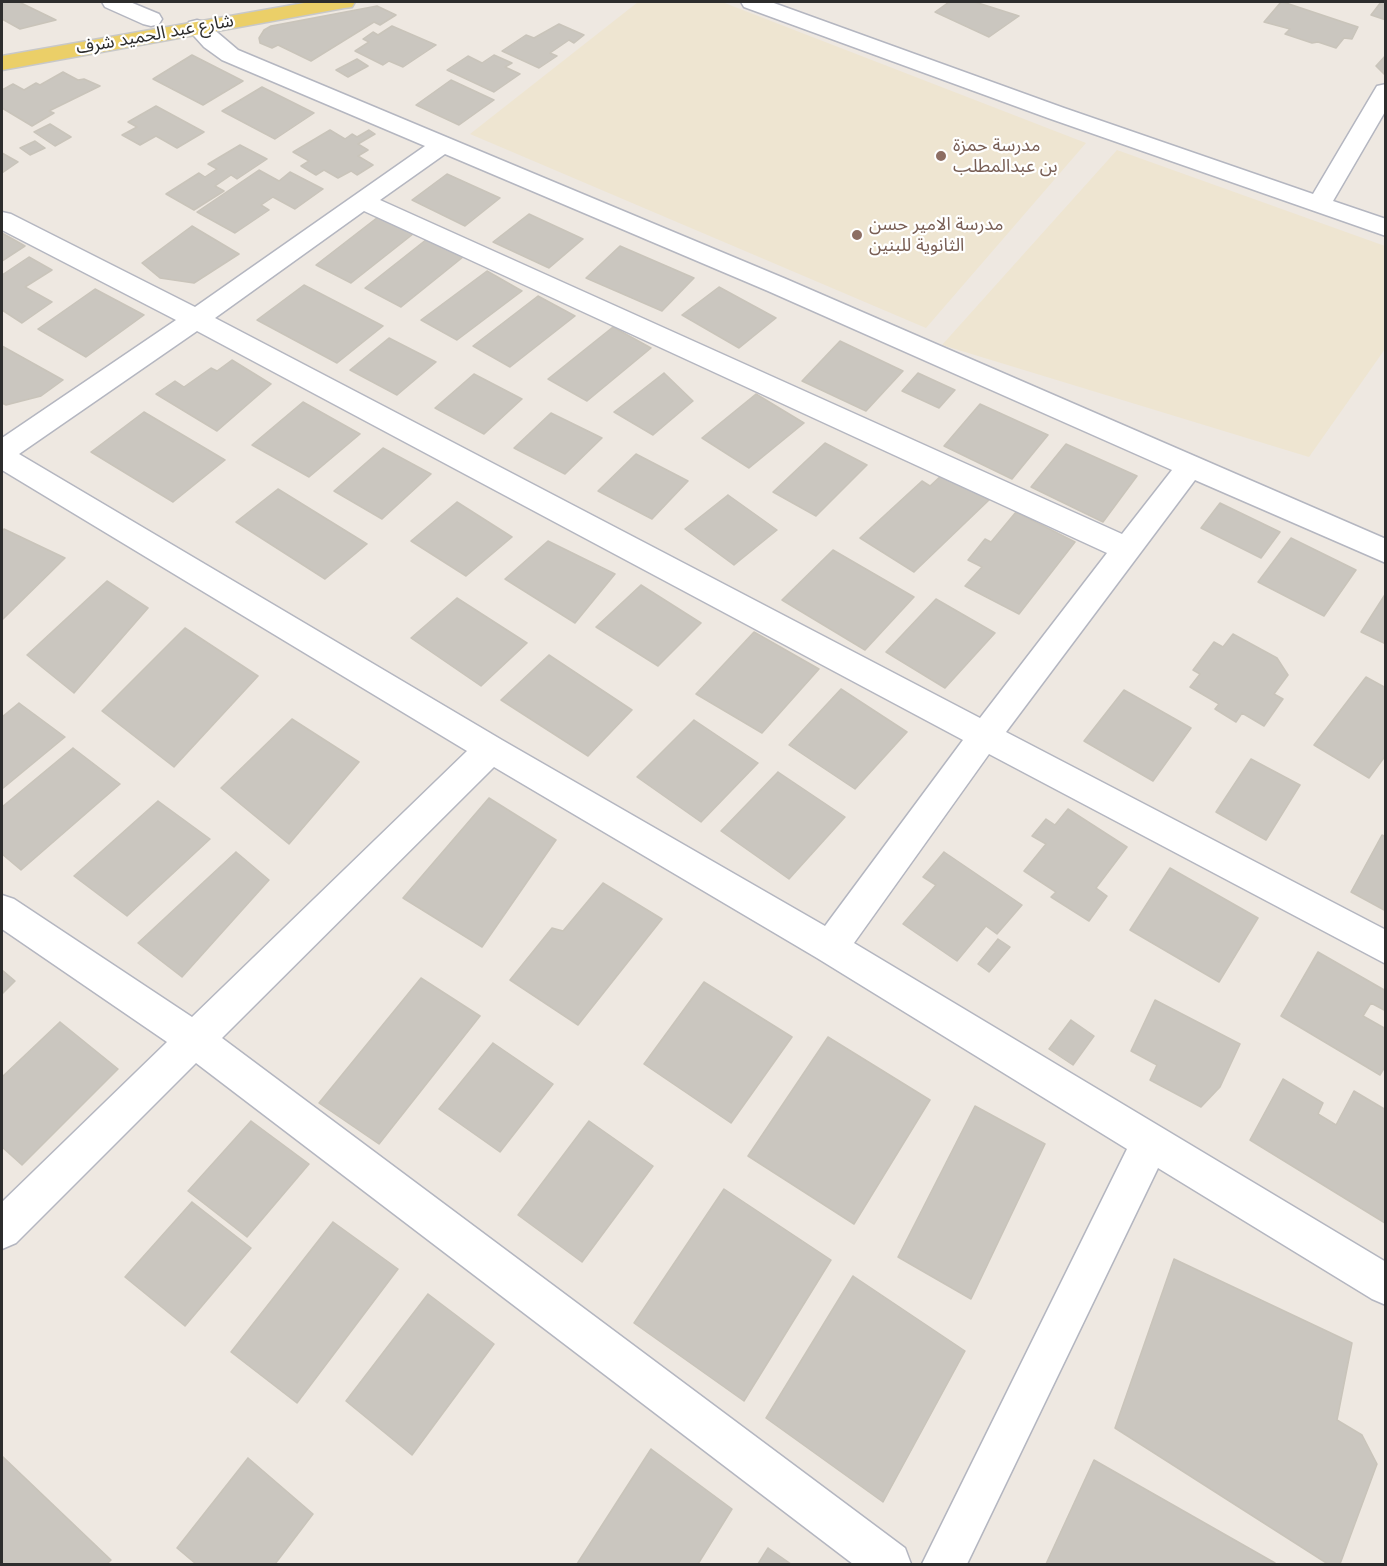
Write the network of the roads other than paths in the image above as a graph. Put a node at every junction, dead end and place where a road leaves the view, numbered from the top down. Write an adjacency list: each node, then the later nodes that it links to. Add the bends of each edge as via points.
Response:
1 (113, 2): 5 (street)
2 (247, 2): 5 (main road, شارع عبد الحميد شرف)
3 (344, 2): 6 (main road, شارع عبد الحميد شرف)
4 (752, 2): 12 (street)
5 (151, 19): 7 (main road, شارع عبد الحميد شرف)
6 (197, 27): 8 (main road, شارع عبد الحميد شرف); 10 (street, via 230,55)
7 (2, 46)
8 (2, 63)
9 (1385, 92): 12 (street)
10 (442, 145): 11 (street); 18 (street)
11 (362, 201): 15 (street); 19 (street)
12 (1319, 205): 14 (street)
13 (2, 220): 15 (street)
14 (1386, 228)
15 (196, 319): 16 (street); 21 (street)
16 (2, 452)
17 (2, 457): 22 (street)
18 (1191, 465): 19 (street); 20 (street)
19 (1126, 549): 21 (street)
20 (1386, 552)
21 (985, 735): 24 (street); 25 (street)
22 (491, 749): 24 (street); 26 (street)
23 (2, 910): 26 (street)
24 (830, 947): 27 (street)
25 (1386, 948)
26 (195, 1040): 28 (street); 30 (street)
27 (1150, 1142): 29 (street); 31 (street)
28 (2, 1229)
29 (1386, 1285)
30 (889, 1564)
31 (944, 1564)

